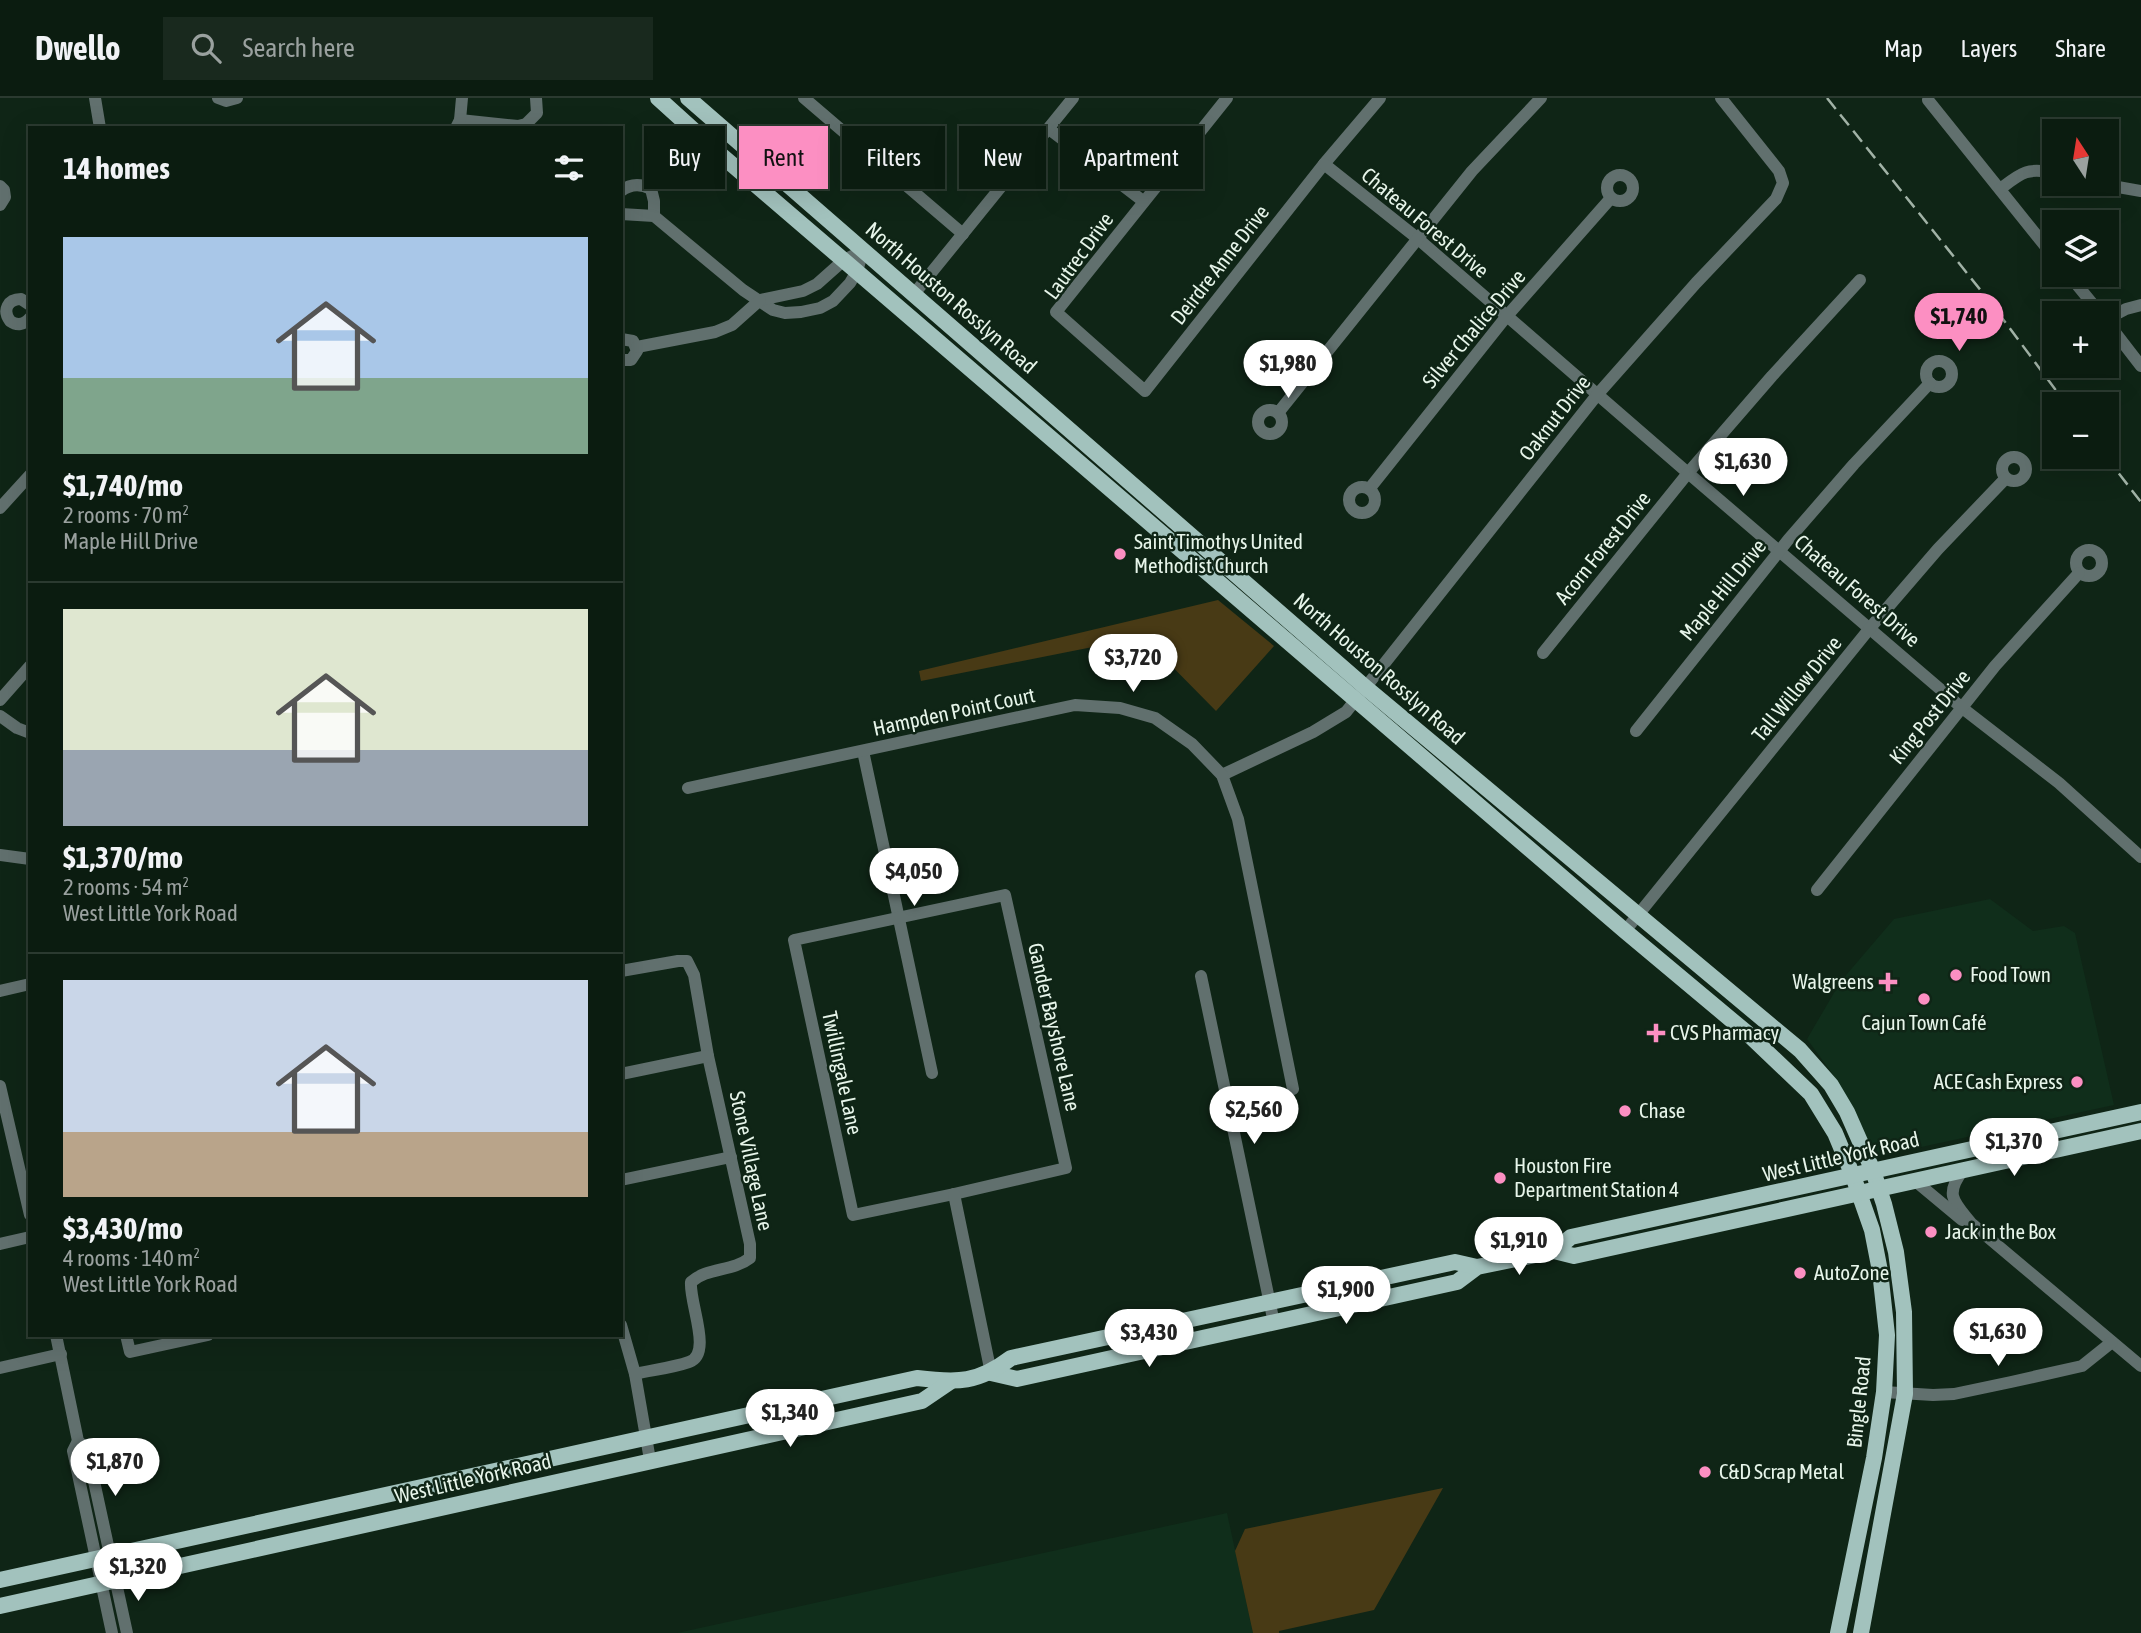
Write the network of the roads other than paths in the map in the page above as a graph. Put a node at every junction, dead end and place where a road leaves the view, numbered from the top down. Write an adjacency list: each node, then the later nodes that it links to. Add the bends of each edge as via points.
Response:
1 (95, 98): 16 (street)
2 (218, 98): 3 (street)
3 (237, 98)
4 (462, 98): 15 (street)
5 (536, 98): 15 (street, via 537,113 526,124)
6 (658, 98): 17 (main road, North Houston Rosslyn Road)
7 (688, 98): 19 (main road, North Houston Rosslyn Road)
8 (804, 98): 34 (street)
9 (1073, 98): 18 (street)
10 (1227, 98): 30 (street, Lautrec Drive)
11 (1380, 98): 22 (street, Deirdre Anne Drive)
12 (1541, 98): 35 (street, via 1487,153)
13 (1721, 98): 60 (street, Oaknut Drive, via 1779,171 1783,183 1776,199)
14 (1928, 100): 26 (street)
15 (458, 124)
16 (100, 126)
17 (689, 126)
18 (1049, 129): 30 (street); 34 (street)
19 (734, 139): 20 (main road); 37 (main road, North Houston Rosslyn Road)
20 (725, 150)
21 (725, 158): 38 (main road, North Houston Rosslyn Road)
22 (1324, 164): 35 (street, Chateau Forest Drive); 59 (street, Deirdre Anne Drive)
23 (2042, 172): 26 (street, via 2021,173)
24 (0, 186): 31 (street, via 5,193)
25 (2119, 187): 28 (street)
26 (2000, 189): 36 (street)
27 (623, 190): 33 (street, via 638,184 651,189)
28 (2141, 191)
29 (1611, 198): 49 (street, Silver Chalice Drive)
30 (1143, 201): 59 (street, Lautrec Drive, via 1056,312)
31 (0, 205)
32 (623, 214): 33 (street)
33 (654, 216): 43 (street)
34 (963, 234): 42 (street)
35 (1417, 238): 49 (street, Chateau Forest Drive); 61 (street)
36 (2042, 242)
37 (863, 251): 38 (street); 39 (street); 42 (main road, North Houston Rosslyn Road)
38 (844, 260): 39 (main road, North Houston Rosslyn Road); 43 (street, via 803,291)
39 (857, 271): 43 (street, via 833,301 820,307 785,313); 57 (main road, North Houston Rosslyn Road)
40 (1860, 280): 64 (street, Acorn Forest Drive)
41 (2079, 287): 44 (street)
42 (914, 294): 54 (main road, North Houston Rosslyn Road)
43 (760, 300): 53 (street, via 732,325 715,332)
44 (2090, 301)
45 (28, 304): 48 (street, via 13,300)
46 (2141, 306): 47 (street)
47 (2119, 313)
48 (3, 314): 50 (street, via 18,325)
49 (1506, 317): 60 (street, Chateau Forest Drive); 68 (street, Silver Chalice Drive)
50 (28, 320)
51 (2119, 336): 56 (street)
52 (623, 339): 53 (street)
53 (637, 347): 55 (street, via 634,358)
54 (982, 352): 57 (main road); 62 (main road, North Houston Rosslyn Road)
55 (623, 360)
56 (2141, 366)
57 (968, 367): 63 (main road, North Houston Rosslyn Road)
58 (1930, 383): 71 (street, Maple Hill Drive)
59 (1144, 391)
60 (1597, 395): 64 (street, Chateau Forest Drive); 78 (street, Oaknut Drive)
61 (1278, 413)
62 (1084, 441): 63 (main road); 67 (main road, North Houston Rosslyn Road)
63 (1066, 451): 69 (main road, North Houston Rosslyn Road)
64 (1688, 473): 71 (street, Chateau Forest Drive); 76 (street, Acorn Forest Drive)
65 (28, 477): 70 (street)
66 (2006, 478): 75 (street, Tall Willow Drive)
67 (1129, 480): 69 (main road); 73 (main road, North Houston Rosslyn Road)
68 (1370, 488)
69 (1116, 494): 74 (main road, North Houston Rosslyn Road)
70 (2, 501)
71 (1780, 550): 75 (street, Chateau Forest Drive); 82 (street, Maple Hill Drive)
72 (2079, 573): 80 (street, King Post Drive)
73 (1237, 574): 74 (main road); 78 (main road, North Houston Rosslyn Road)
74 (1224, 586): 78 (main road, North Houston Rosslyn Road)
75 (1870, 628): 80 (street, Chateau Forest Drive); 93 (street, Tall Willow Drive)
76 (1543, 653)
77 (28, 668): 79 (street)
78 (1361, 692): 85 (street, Oaknut Drive, via 1346,712 1313,732); 87 (main road, North Houston Rosslyn Road); 88 (main road, North Houston Rosslyn Road)
79 (0, 700)
80 (1961, 707): 90 (street, Chateau Forest Drive, via 2059,783); 92 (street, King Post Drive)
81 (0, 716): 83 (street)
82 (1636, 731)
83 (28, 732)
84 (863, 751): 85 (street, Hampden Point Court, via 1076,705 1120,708 1155,718 1192,744); 86 (street, Hampden Point Court); 94 (street)
85 (1222, 775): 106 (street, Hampden Point Court, via 1238,819)
86 (688, 788)
87 (1514, 811): 88 (main road); 93 (main road, North Houston Rosslyn Road)
88 (1503, 824): 95 (main road, North Houston Rosslyn Road)
89 (0, 855): 91 (street)
90 (2141, 857)
91 (28, 859)
92 (1817, 890)
93 (1640, 915): 95 (street, Tall Willow Drive); 100 (main road, North Houston Rosslyn Road)
94 (899, 916): 103 (street); 120 (street, Twillingale Lane, via 794,940 853,1215); 120 (street, Gander Bayshore Lane, via 1005,895 1066,1168)
95 (1625, 931): 102 (main road, North Houston Rosslyn Road)
96 (623, 971): 101 (street, Stone Village Lane, via 687,961 694,975)
97 (1201, 976): 129 (street)
98 (28, 984): 99 (street)
99 (0, 991)
100 (1800, 1050): 102 (main road); 114 (main road, North Houston Rosslyn Road, via 1831,1085)
101 (708, 1056): 104 (street); 112 (street, Stone Village Lane)
102 (1784, 1067): 115 (main road, North Houston Rosslyn Road, via 1824,1112)
103 (932, 1073)
104 (623, 1074)
105 (0, 1086): 108 (street)
106 (1293, 1089)
107 (2141, 1112): 109 (main road, West Little York Road)
108 (3, 1115): 121 (street)
109 (2062, 1130): 111 (main road); 114 (main road, West Little York Road)
110 (2141, 1131): 111 (main road, West Little York Road)
111 (2065, 1147): 113 (main road, West Little York Road)
112 (731, 1157): 116 (street); 142 (street, Stone Village Lane, via 750,1258 691,1282 699,1356 691,1362)
113 (1963, 1170): 117 (main road, West Little York Road); 122 (street, via 1951,1191)
114 (1873, 1171): 115 (main road, West Little York Road); 118 (main road, North Houston Rosslyn Road)
115 (1853, 1176): 119 (main road, Bingle Road); 123 (main road, West Little York Road)
116 (623, 1180)
117 (1914, 1181): 118 (main road, West Little York Road); 122 (street, via 1960,1220)
118 (1879, 1189): 119 (main road, West Little York Road); 145 (main road, Bingle Road, via 1896,1252 1904,1312)
119 (1859, 1193): 126 (main road, West Little York Road); 144 (main road, Bingle Road, via 1880,1271 1887,1335)
120 (954, 1195): 141 (street)
121 (28, 1207)
122 (1971, 1223): 136 (street)
123 (1624, 1226): 126 (main road); 127 (main road, West Little York Road, via 1571,1237)
124 (28, 1237): 125 (street)
125 (0, 1244)
126 (1629, 1245): 127 (main road, West Little York Road, via 1574,1256)
127 (1554, 1251): 128 (main road, West Little York Road)
128 (1477, 1268): 129 (main road, West Little York Road, via 1455,1262); 130 (main road, West Little York Road, via 1457,1282)
129 (1270, 1302): 130 (street); 135 (main road, West Little York Road)
130 (1274, 1323): 138 (main road, West Little York Road)
131 (623, 1332): 142 (street)
132 (57, 1337): 137 (street)
133 (126, 1337): 134 (street, via 130,1352)
134 (199, 1337)
135 (1106, 1338): 138 (main road); 141 (main road, West Little York Road, via 1011,1358)
136 (2112, 1342): 139 (street); 145 (street, via 2082,1366 1954,1394)
137 (61, 1354): 140 (street); 152 (street)
138 (1112, 1359): 141 (main road, West Little York Road, via 1017,1380)
139 (2141, 1366)
140 (0, 1368)
141 (991, 1373): 143 (main road, West Little York Road)
142 (635, 1374): 146 (street)
143 (950, 1382): 146 (main road, West Little York Road, via 917,1378); 147 (main road, West Little York Road, via 922,1401)
144 (1884, 1392): 145 (street); 158 (main road, Bingle Road)
145 (1905, 1394): 159 (main road, Bingle Road)
146 (646, 1438): 147 (street); 148 (main road, West Little York Road)
147 (650, 1460): 149 (main road, West Little York Road)
148 (454, 1480): 149 (main road); 150 (main road, West Little York Road)
149 (460, 1503): 151 (main road, West Little York Road)
150 (283, 1518): 151 (main road); 152 (main road, West Little York Road)
151 (289, 1542): 154 (main road, West Little York Road)
152 (103, 1557): 153 (main road, West Little York Road); 154 (street)
153 (0, 1580)
154 (108, 1582): 155 (main road, West Little York Road); 156 (street); 157 (street)
155 (0, 1606)
156 (112, 1633)
157 (127, 1633)
158 (1838, 1633)
159 (1861, 1633)

